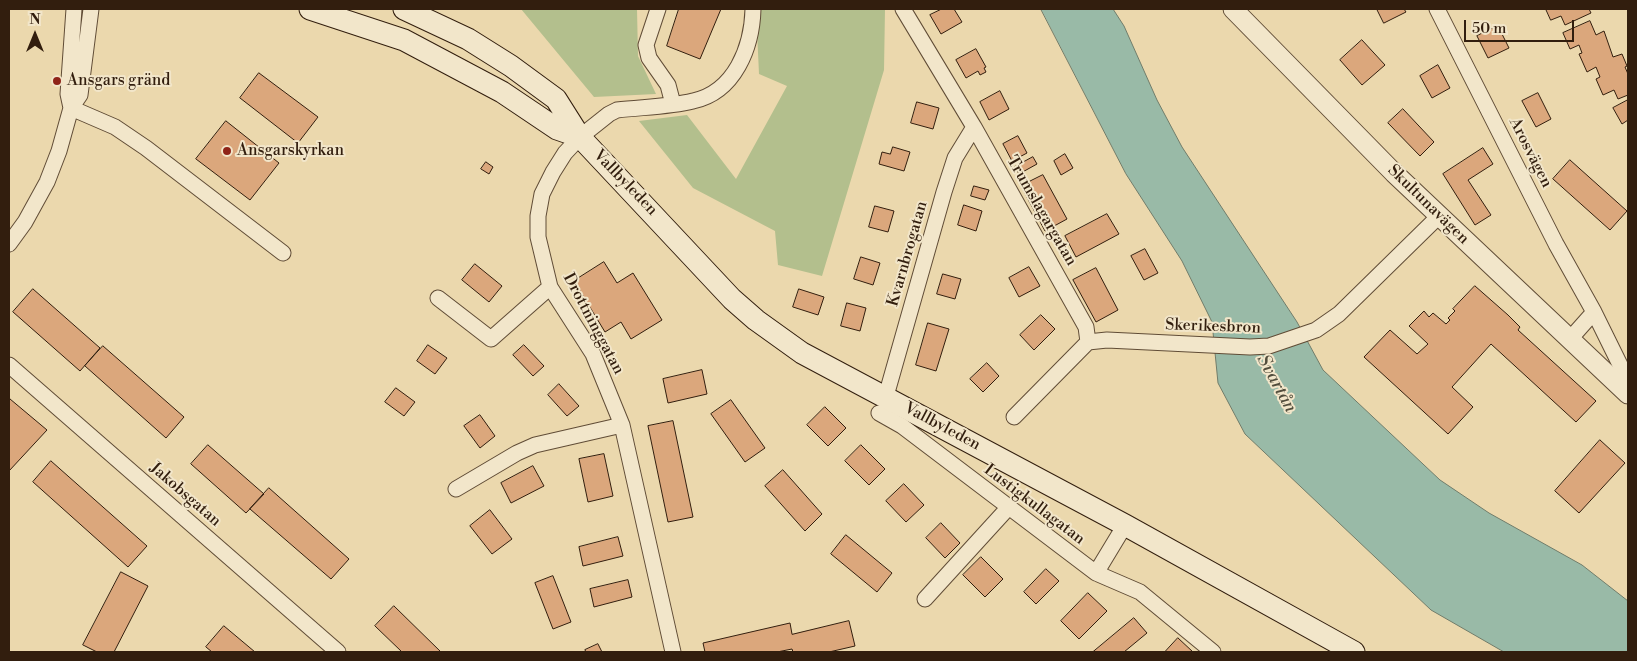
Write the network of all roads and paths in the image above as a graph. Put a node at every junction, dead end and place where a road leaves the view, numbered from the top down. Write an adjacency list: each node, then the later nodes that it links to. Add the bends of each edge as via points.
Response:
1 (74, 9): 11 (street, via 68,94)
2 (91, 9): 11 (street, via 80,95)
3 (310, 9): 13 (main road, Vallbyleden, via 404,40 502,92 557,129)
4 (404, 9): 13 (main road, Vallbyleden, via 468,39 511,66 556,99)
5 (658, 9): 10 (street, via 646,45 649,58 668,85)
6 (753, 9): 10 (street, Drottninggatan, via 748,48 727,82 709,96)
7 (903, 9): 12 (street, Trumslagargatan)
8 (1233, 9): 14 (street, Skultunavägen)
9 (1437, 9): 19 (street, Arosvägen)
10 (673, 104): 13 (street, Drottninggatan, via 617,110)
11 (71, 108): 15 (street, via 46,182); 16 (street, via 115,127 146,148)
12 (974, 127): 21 (street, Trumslagargatan, via 1082,316); 25 (street, Kvarnbrogatan, via 955,158)
13 (580, 137): 17 (street, Drottninggatan, via 565,153 542,194 538,237); 25 (main road, Vallbyleden, via 732,299 802,353)
14 (1439, 216): 20 (street, Skultunavägen); 21 (street, Skerikesbron, via 1352,302 1316,330 1269,346)
15 (9, 244)
16 (283, 253)
17 (550, 287): 18 (street, via 491,339); 27 (street, Drottninggatan, via 593,354)
18 (438, 298)
19 (1594, 312): 20 (street); 23 (street, Arosvägen)
20 (1570, 339): 24 (street, Skultunavägen)
21 (1088, 342): 26 (street)
22 (9, 365): 33 (street, Jakobsgatan)
23 (1628, 381)
24 (1628, 394)
25 (883, 404): 29 (street, Lustigkullagatan, via 902,426); 30 (main road, Vallbyleden)
26 (1014, 417)
27 (622, 425): 28 (street, via 535,446); 34 (street, Drottninggatan)
28 (456, 489)
29 (1008, 508): 31 (street, Lustigkullagatan); 32 (street)
30 (1125, 525): 31 (street); 36 (main road, Vallbyleden)
31 (1096, 573): 35 (street, Lustigkullagatan, via 1140,592)
32 (925, 599)
33 (338, 652)
34 (672, 652)
35 (1213, 652)
36 (1354, 652)

